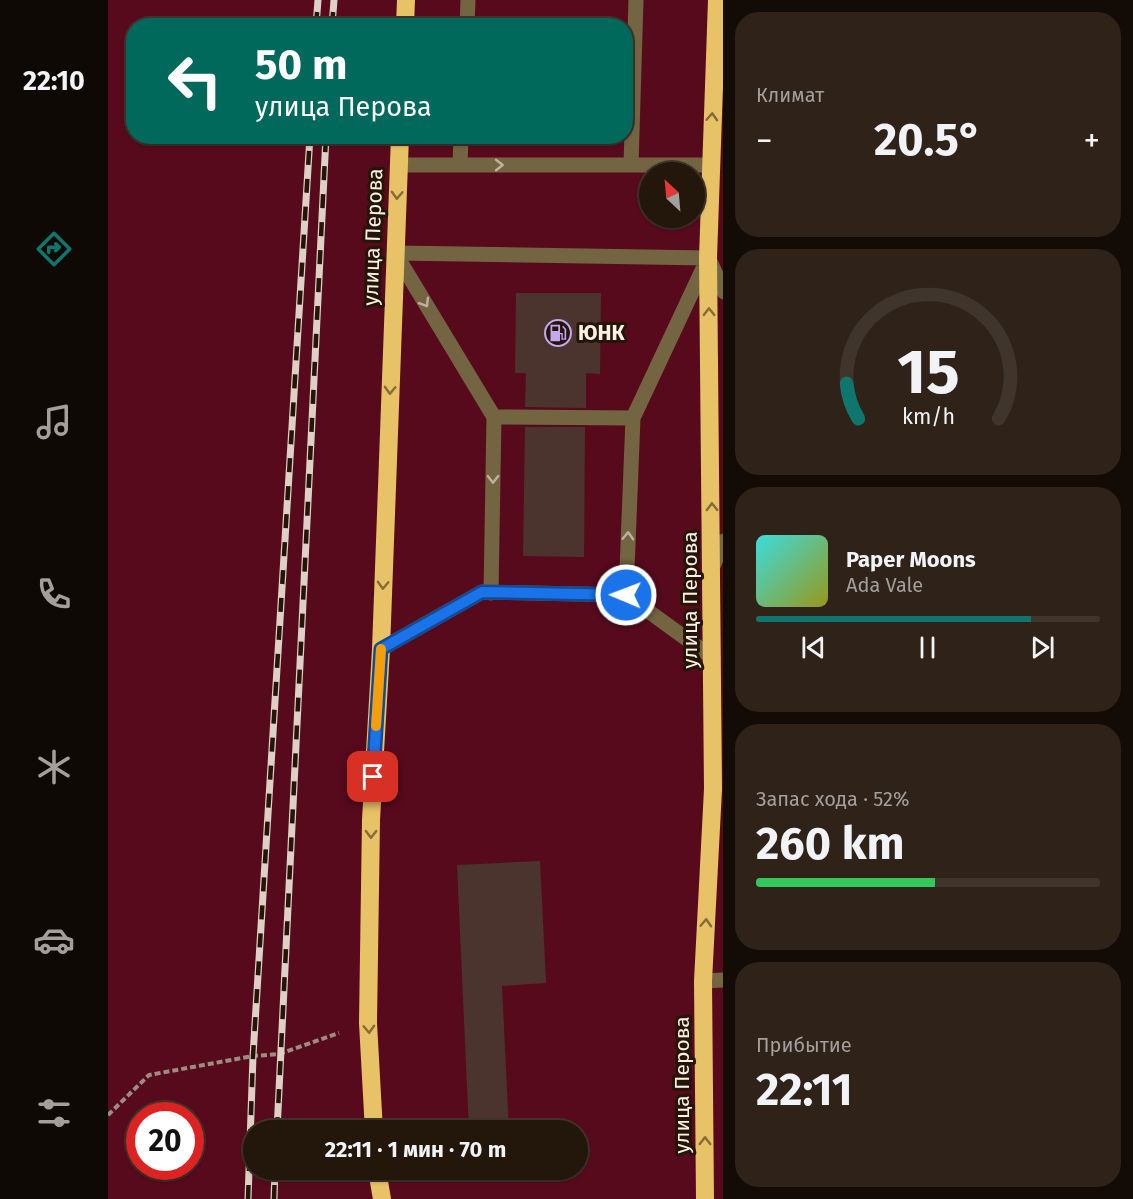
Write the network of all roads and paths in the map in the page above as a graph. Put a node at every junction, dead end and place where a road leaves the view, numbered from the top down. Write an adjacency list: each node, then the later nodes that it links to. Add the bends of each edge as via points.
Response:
1 (406, 0): 5 (highway)
2 (468, 0): 6 (street)
3 (636, 0): 8 (street)
4 (717, 0): 7 (highway, улица Перова)
5 (405, 18)
6 (467, 18)
7 (720, 20): 15 (highway, улица Перова, one-way to 7)
8 (633, 99)
9 (400, 144): 12 (highway, улица Перова)
10 (461, 144): 13 (street)
11 (632, 144): 14 (street)
12 (399, 165): 13 (street); 16 (highway, улица Перова, one-way to 16)
13 (460, 165): 14 (street, one-way to 14)
14 (631, 165): 15 (street)
15 (710, 165): 17 (highway, улица Перова)
16 (395, 253): 17 (street); 19 (street, one-way to 19); 25 (highway, улица Перова, one-way to 25)
17 (708, 258): 18 (street); 20 (street); 22 (highway, улица Перова, one-way to 17)
18 (723, 292)
19 (494, 417): 20 (street); 23 (street, one-way to 23)
20 (633, 418): 24 (street, one-way to 20)
21 (723, 541): 22 (street)
22 (713, 566): 26 (highway, улица Перова)
23 (491, 593): 24 (street); 25 (street, via 482,592)
24 (626, 595): 26 (street)
25 (381, 649): 29 (highway, улица Перова, one-way to 29, via 371,820)
26 (713, 658): 28 (highway, улица Перова, one-way to 26, via 713,789)
27 (723, 980): 28 (street)
28 (703, 981): 34 (highway, улица Перова, one-way to 28)
29 (368, 1023): 30 (path, via 279,1054 149,1075); 31 (highway, улица Перова, one-way to 31)
30 (108, 1115)
31 (373, 1120)
32 (379, 1180): 33 (highway)
33 (382, 1199)
34 (705, 1199)

